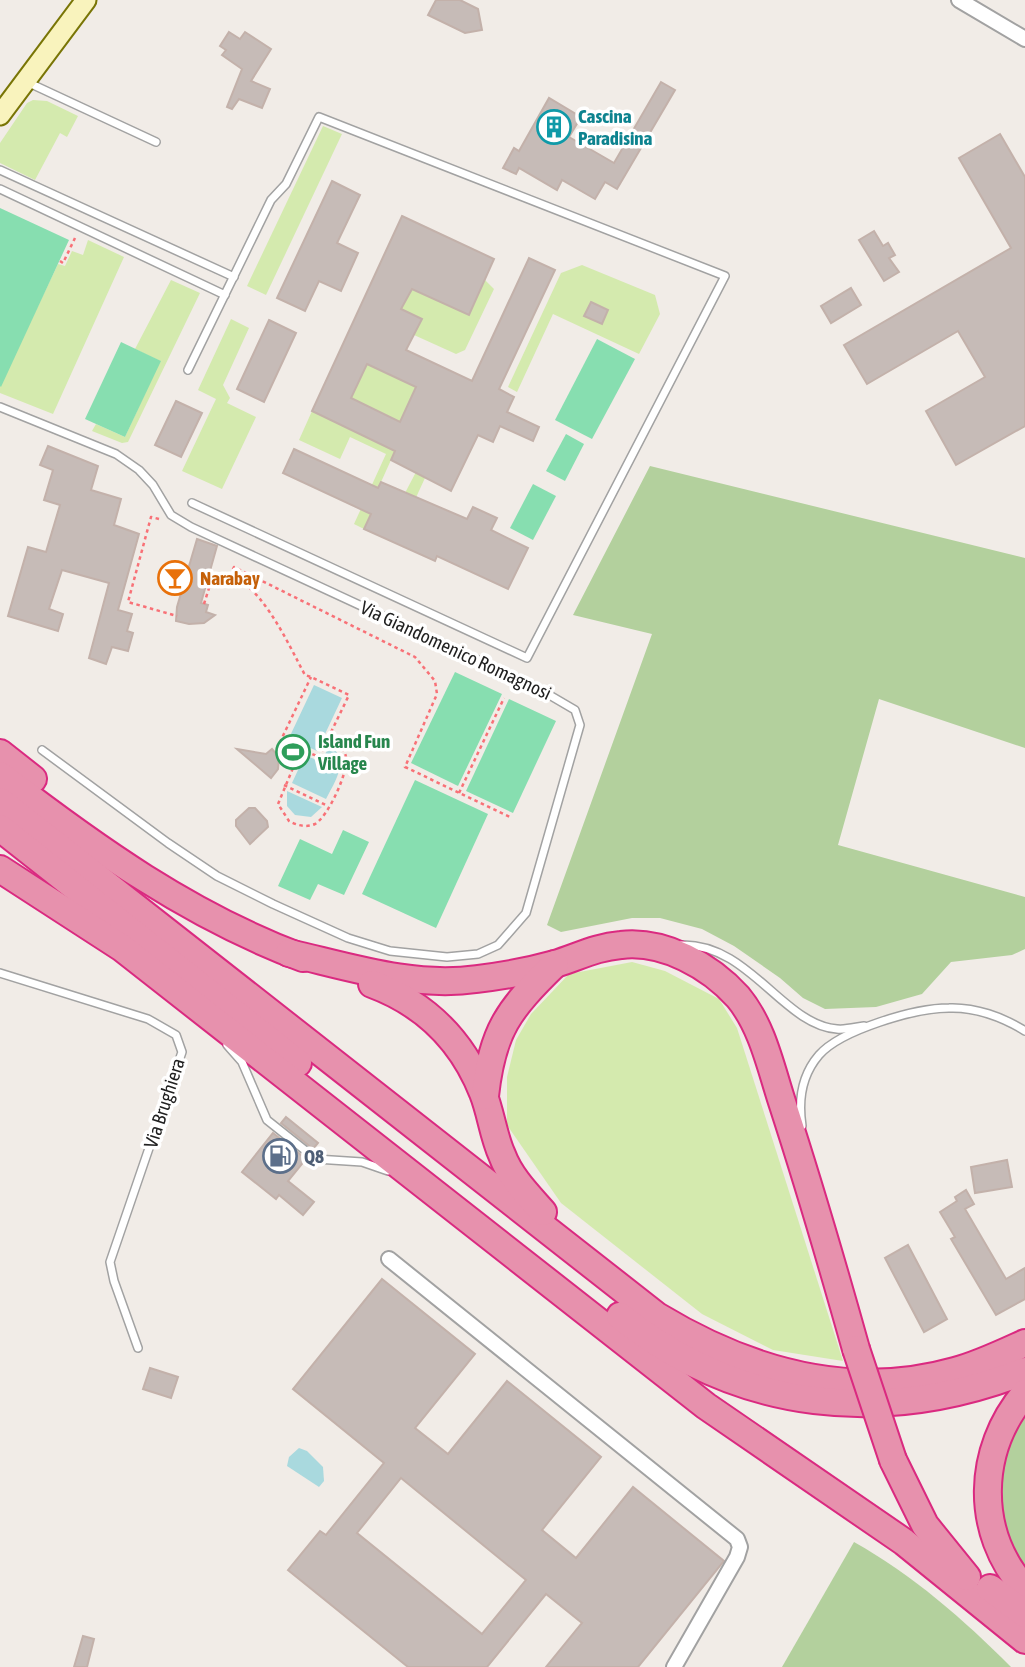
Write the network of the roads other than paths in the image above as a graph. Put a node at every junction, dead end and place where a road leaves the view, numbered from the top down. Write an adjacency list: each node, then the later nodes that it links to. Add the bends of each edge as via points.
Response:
1 (86, 0): 4 (main road)
2 (959, 0): 3 (street)
3 (1025, 39)
4 (25, 81): 5 (main road); 6 (lane)
5 (0, 115)
6 (156, 142)
7 (0, 170): 9 (lane)
8 (0, 189): 10 (lane)
9 (234, 277): 10 (lane); 13 (lane, via 318,117 725,276 527,658)
10 (225, 295): 11 (lane)
11 (188, 370)
12 (0, 407): 14 (lane, Via Giandomenico Romagnosi, via 116,454 139,470 175,517 534,686 575,710 580,725 526,913 498,946 478,954 447,957 411,955 348,937 217,876)
13 (192, 503)
14 (42, 750)
15 (0, 753): 21 (highway)
16 (0, 775): 21 (highway, via 86,841)
17 (0, 801): 36 (highway)
18 (0, 828): 39 (highway, via 644,1335 723,1377 793,1399 899,1403 963,1393)
19 (0, 851): 23 (highway)
20 (0, 869): 23 (highway)
21 (192, 909): 24 (highway)
22 (649, 946): 25 (highway, via 623,944 587,950); 28 (lane, via 695,945 728,958 814,1023 837,1029); 34 (highway, via 688,958 716,976 751,1018)
23 (122, 947): 27 (highway)
24 (289, 953): 25 (highway, via 396,978 434,982); 30 (highway, via 392,991 421,1008 446,1030)
25 (555, 964): 30 (highway, via 517,1001 502,1025)
26 (0, 972): 38 (lane, Via Brughiera, via 148,1019 176,1035 182,1052 179,1064 110,1262)
27 (174, 988): 31 (lane, via 242,1062 267,1119 316,1159 362,1161); 33 (highway)
28 (872, 1026): 29 (lane, via 949,1007 984,1013); 34 (lane, via 820,1054 806,1075 800,1096)
29 (1025, 1031)
30 (485, 1096): 36 (highway, via 502,1158 524,1191)
31 (392, 1174)
32 (402, 1179): 33 (lane)
33 (451, 1206): 42 (highway, via 706,1406)
34 (820, 1217): 42 (highway, bridge, via 856,1349 893,1460 918,1514 953,1559)
35 (389, 1259): 44 (street, via 737,1539 737,1557)
36 (597, 1269): 37 (highway, via 699,1342 796,1376 899,1380 955,1371)
37 (1025, 1343)
38 (138, 1348)
39 (1025, 1371)
40 (1025, 1393): 41 (highway, via 994,1443 987,1490 992,1531)
41 (1025, 1589)
42 (1014, 1618): 43 (highway)
43 (1025, 1640)
44 (674, 1667)

